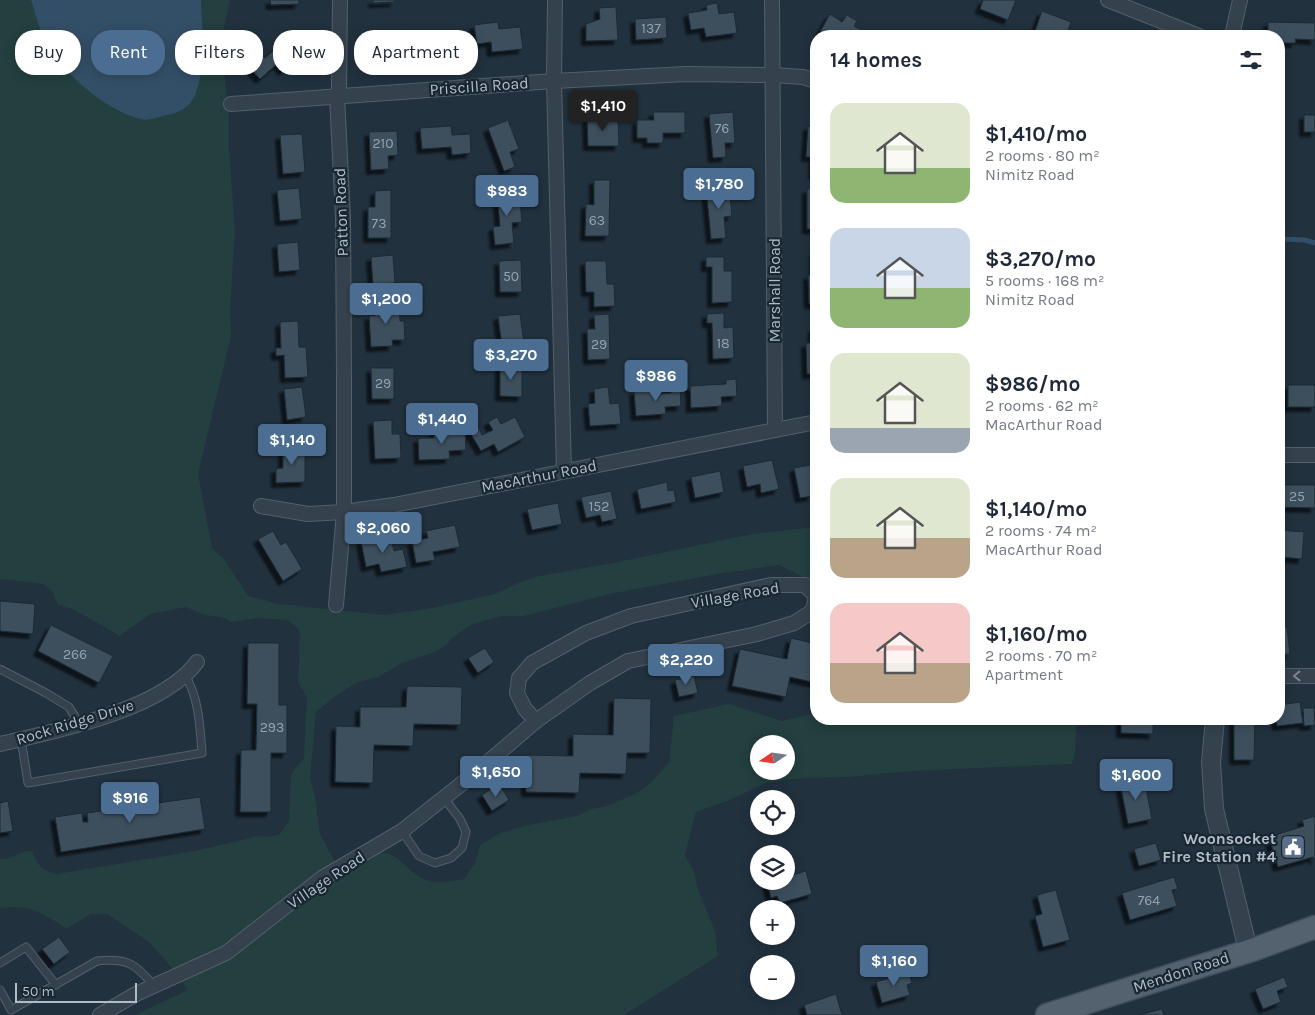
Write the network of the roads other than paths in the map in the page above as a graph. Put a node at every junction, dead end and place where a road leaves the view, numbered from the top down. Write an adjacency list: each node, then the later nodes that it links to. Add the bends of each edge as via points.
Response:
1 (340, 0): 11 (street, Patton Road)
2 (555, 0): 10 (street)
3 (772, 0): 8 (street, Marshall Road)
4 (1108, 0): 6 (street)
5 (1240, 0): 7 (street)
6 (1184, 30)
7 (1233, 30)
8 (773, 74): 9 (street, Priscilla Road); 10 (street, Priscilla Road, via 686,74); 14 (street, Marshall Road)
9 (810, 80)
10 (554, 81): 11 (street, Priscilla Road); 17 (street)
11 (337, 96): 12 (street, Priscilla Road); 19 (street, Patton Road, via 343,218)
12 (231, 104)
13 (810, 423): 14 (street, MacArthur Road)
14 (775, 430): 17 (street, MacArthur Road)
15 (1315, 454): 16 (street)
16 (1285, 455)
17 (564, 471): 19 (street, MacArthur Road, via 394,506)
18 (261, 506): 19 (street, MacArthur Road, via 308,514)
19 (344, 512): 21 (street, Patton Road)
20 (810, 590): 28 (street, Village Road, via 805,585 771,585 631,616 586,633 532,663 519,678 517,693)
21 (336, 605)
22 (810, 613): 28 (street, Village Road, via 794,623 757,634 628,661)
23 (197, 662): 25 (street, Rock Ridge Drive)
24 (0, 669): 29 (lane, via 69,707)
25 (185, 675): 29 (street, Rock Ridge Drive, via 156,696); 31 (lane, via 192,686 200,720 202,753 28,783)
26 (1285, 676): 27 (street, one-way to 26)
27 (1315, 676)
28 (536, 721): 33 (street, Village Road)
29 (79, 724): 31 (street, Rock Ridge Drive)
30 (1214, 725): 36 (street, via 1211,762 1214,809)
31 (21, 739): 32 (street, Rock Ridge Drive)
32 (0, 744)
33 (444, 798): 34 (street, Village Road); 34 (lane, via 466,832 462,848 451,858 435,863 419,856)
34 (402, 831): 39 (street, Village Road, via 322,878 226,953)
35 (1315, 927): 36 (main road, Mendon Road)
36 (1248, 950): 42 (main road, Mendon Road)
37 (0, 963): 38 (lane, via 26,947)
38 (56, 984): 39 (lane, via 97,961 110,960 126,962 140,970); 40 (lane, via 11,1010)
39 (154, 986): 41 (street, Village Road)
40 (0, 990)
41 (100, 1015)
42 (1047, 1015)

